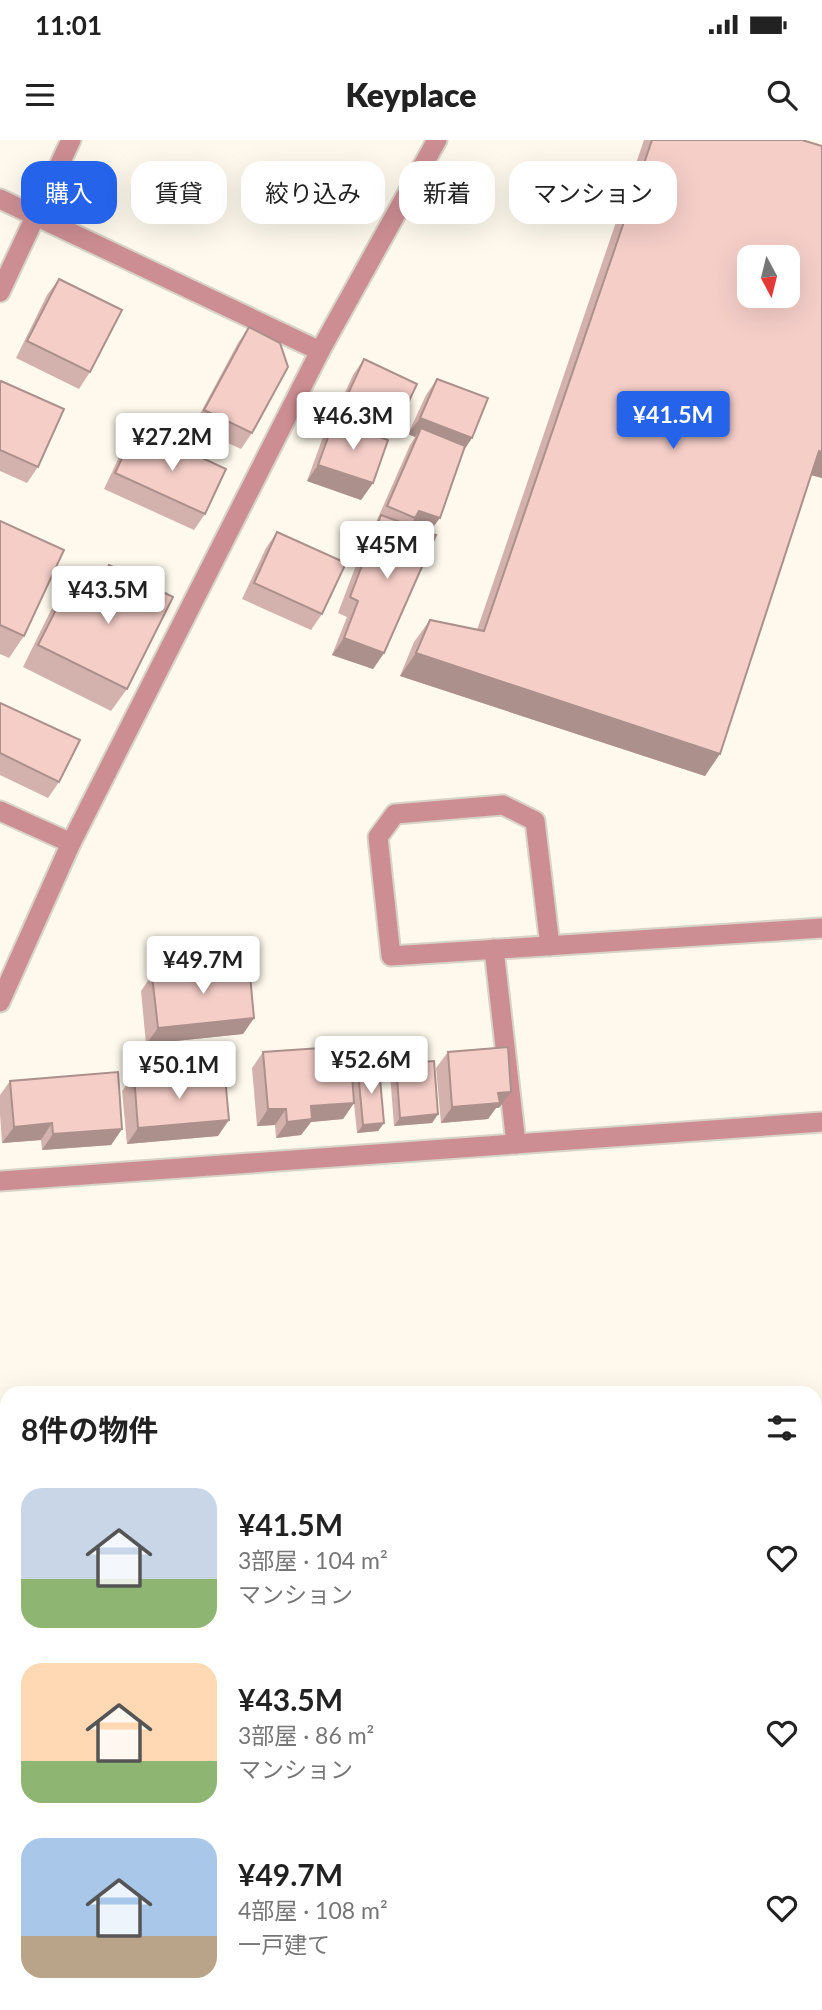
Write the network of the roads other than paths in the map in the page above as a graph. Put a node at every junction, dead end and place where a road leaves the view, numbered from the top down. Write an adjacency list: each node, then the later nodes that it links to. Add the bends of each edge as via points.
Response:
1 (71, 140): 3 (street)
2 (438, 140): 9 (street)
3 (61, 161)
4 (0, 199): 5 (street)
5 (21, 208)
6 (32, 224): 8 (street)
7 (55, 224): 9 (street)
8 (0, 292)
9 (320, 351): 11 (street)
10 (0, 811): 11 (street)
11 (71, 843): 15 (street)
12 (822, 928): 13 (street)
13 (550, 946): 14 (street); 14 (street, via 535,821 503,805 395,814 378,837 391,956)
14 (494, 949): 17 (street)
15 (0, 1002)
16 (822, 1122): 17 (street)
17 (516, 1143): 18 (street)
18 (0, 1181)

